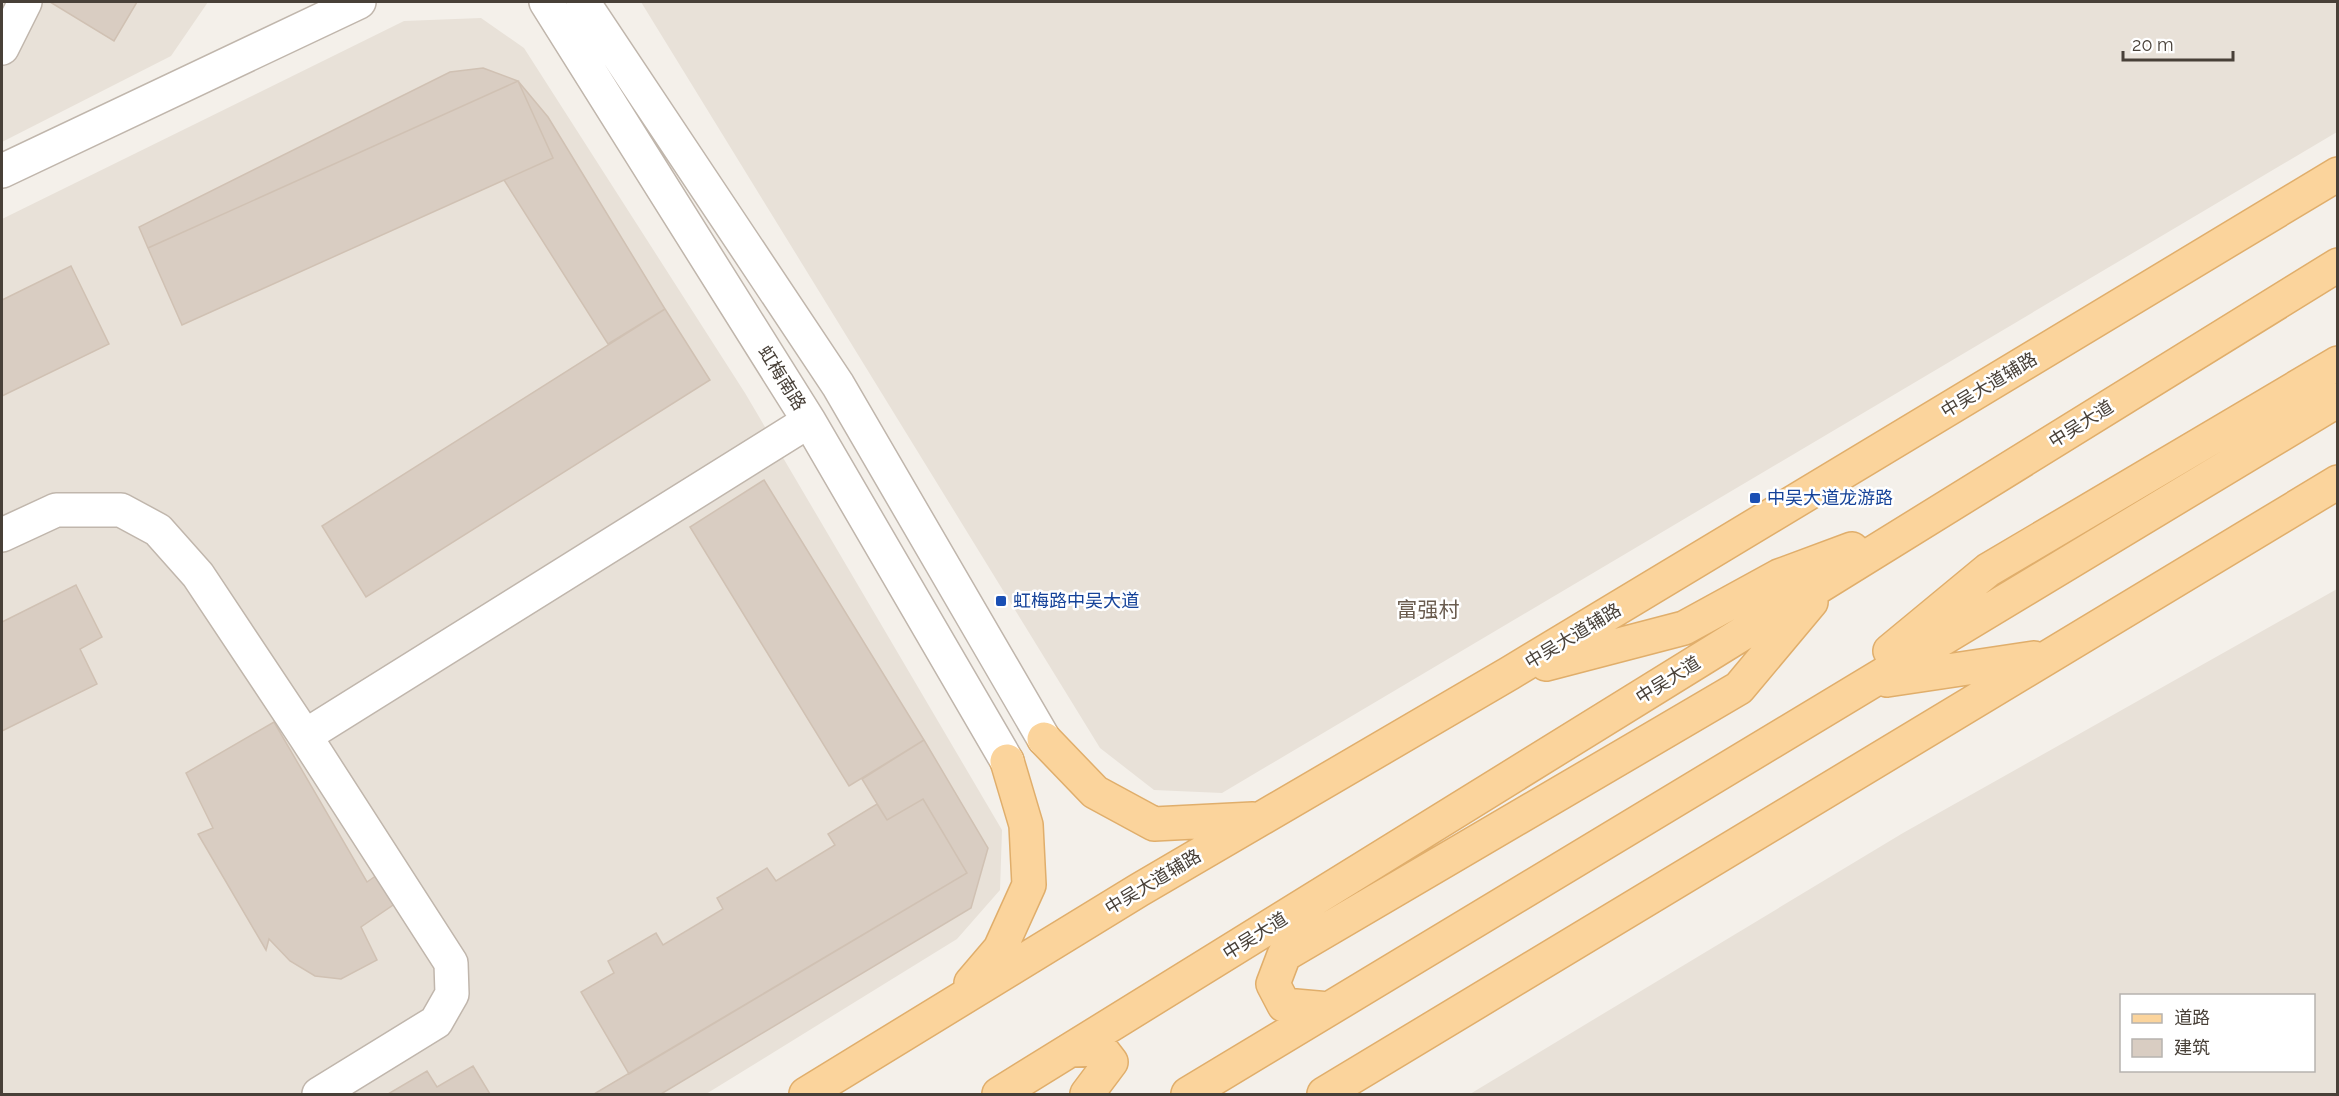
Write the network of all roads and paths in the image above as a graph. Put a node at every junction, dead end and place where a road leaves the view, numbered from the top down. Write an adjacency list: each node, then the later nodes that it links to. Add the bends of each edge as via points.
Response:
1 (26, 2): 5 (street)
2 (359, 2): 6 (street)
3 (546, 2): 11 (street, 虹梅南路)
4 (584, 2): 21 (street, via 838,385)
5 (2, 48)
6 (2, 171)
7 (2337, 174): 17 (main road, 中吴大道辅路)
8 (2337, 265): 13 (main road, 中吴大道)
9 (2337, 363): 19 (main road, via 1988,570)
10 (2337, 400): 18 (main road)
11 (809, 421): 20 (street); 22 (street, 虹梅南路)
12 (2337, 482): 16 (main road)
13 (1921, 523): 15 (main road, 中吴大道); 17 (main road, via 1779,576 1684,628)
14 (2, 535): 20 (street, via 56,510 121,510 158,530 198,575)
15 (1829, 580): 25 (main road, via 1739,688 1284,955 1273,984 1284,1005); 26 (main road, 中吴大道)
16 (2050, 656): 18 (main road); 28 (main road)
17 (1510, 673): 23 (main road, 中吴大道辅路)
18 (1870, 683): 19 (main road)
19 (1809, 720): 25 (main road)
20 (305, 736): 29 (street, via 451,963 452,994 436,1022)
21 (1044, 739): 23 (main road, via 1095,792 1154,824)
22 (1007, 761): 24 (main road, via 1026,825 1029,885 1000,949)
23 (1258, 819): 24 (main road, 中吴大道辅路)
24 (955, 1003): 27 (main road, 中吴大道辅路)
25 (1329, 1009): 34 (main road)
26 (1070, 1050): 32 (main road, 中吴大道); 33 (main road, via 1101,1049 1111,1062)
27 (870, 1055): 30 (main road, 中吴大道辅路); 31 (main road)
28 (1377, 1063): 35 (main road); 36 (main road)
29 (319, 1095)
30 (806, 1095)
31 (835, 1095)
32 (999, 1095)
33 (1087, 1095)
34 (1188, 1095)
35 (1324, 1095)
36 (1356, 1095)

